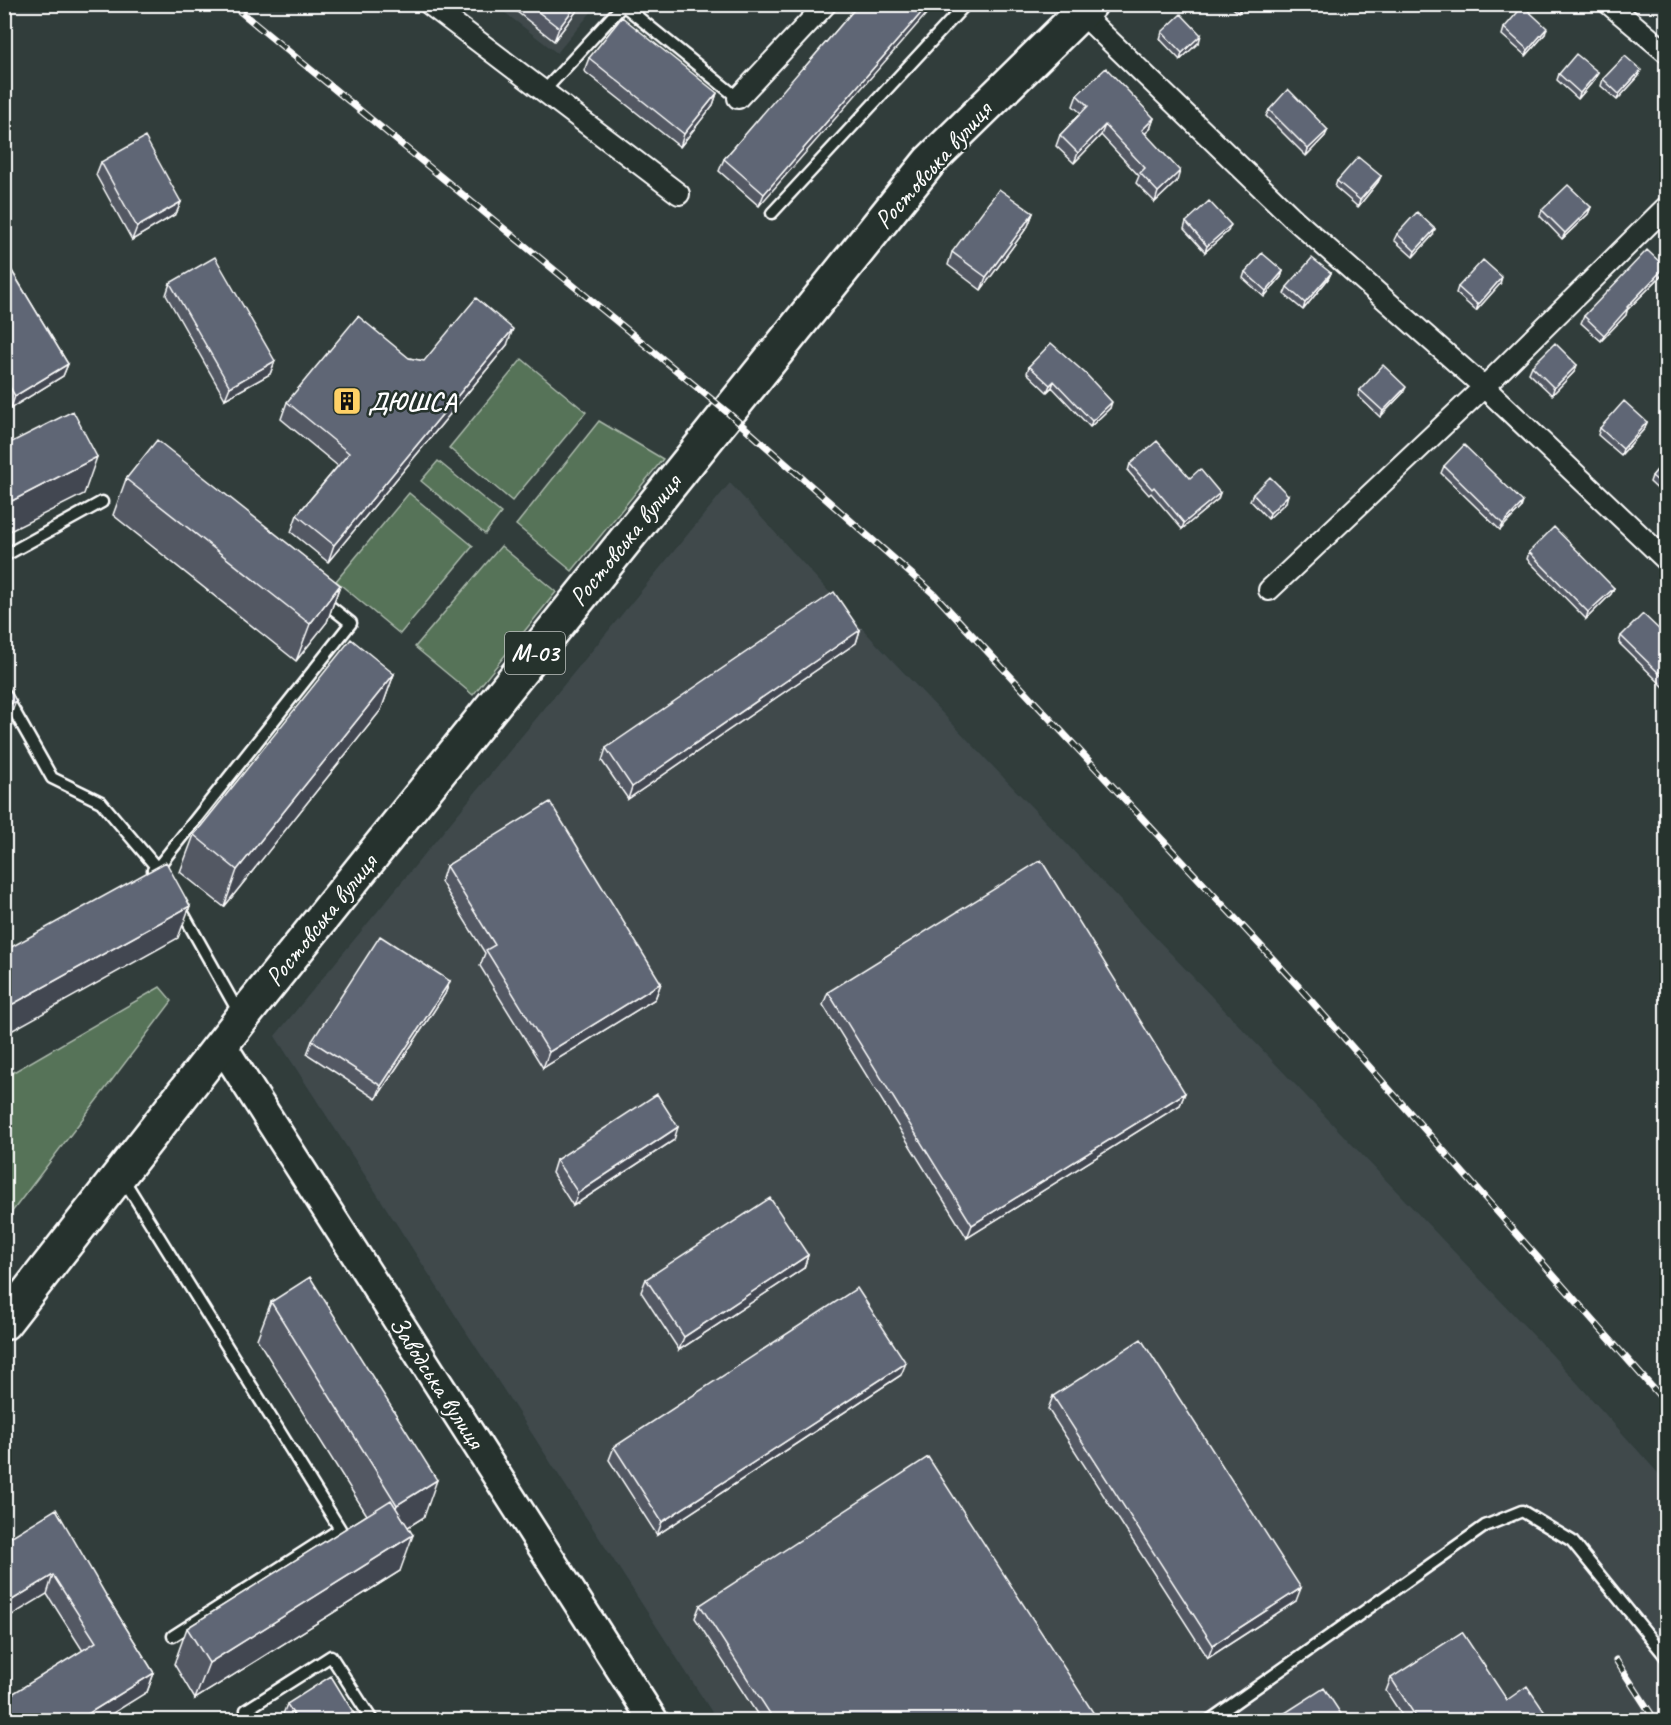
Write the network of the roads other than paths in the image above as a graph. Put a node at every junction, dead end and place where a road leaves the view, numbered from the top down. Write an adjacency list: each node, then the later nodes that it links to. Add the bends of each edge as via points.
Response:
1 (429, 4): 7 (street)
2 (826, 4): 8 (street)
3 (966, 4): 11 (lane)
4 (1609, 4): 6 (street)
5 (1085, 9): 12 (street, via 1294,219); 20 (highway, Ростовська вулиця / М-03, via 928,162)
6 (1666, 52)
7 (543, 92): 8 (lane, via 623,5); 9 (street)
8 (738, 99)
9 (679, 195)
10 (1666, 207): 12 (street)
11 (772, 213)
12 (1484, 387): 15 (street); 16 (street)
13 (102, 502): 14 (lane)
14 (4, 556)
15 (1666, 560)
16 (1269, 590)
17 (314, 594): 19 (lane, via 351,623)
18 (4, 693): 19 (lane, via 52,778 101,802)
19 (152, 870): 20 (lane, via 171,893)
20 (242, 1018): 21 (highway, Ростовська вулиця / М-03)
21 (221, 1044): 22 (highway, Ростовська вулиця / М-03); 28 (main road, Заводська вулиця)
22 (120, 1174): 23 (highway, Ростовська вулиця / М-03); 24 (lane, via 340,1529)
23 (4, 1323)
24 (173, 1636)
25 (1666, 1657): 29 (lane, via 1572,1541 1522,1511 1485,1526)
26 (246, 1710): 27 (lane, via 331,1656)
27 (372, 1720)
28 (653, 1720)
29 (1210, 1720)

